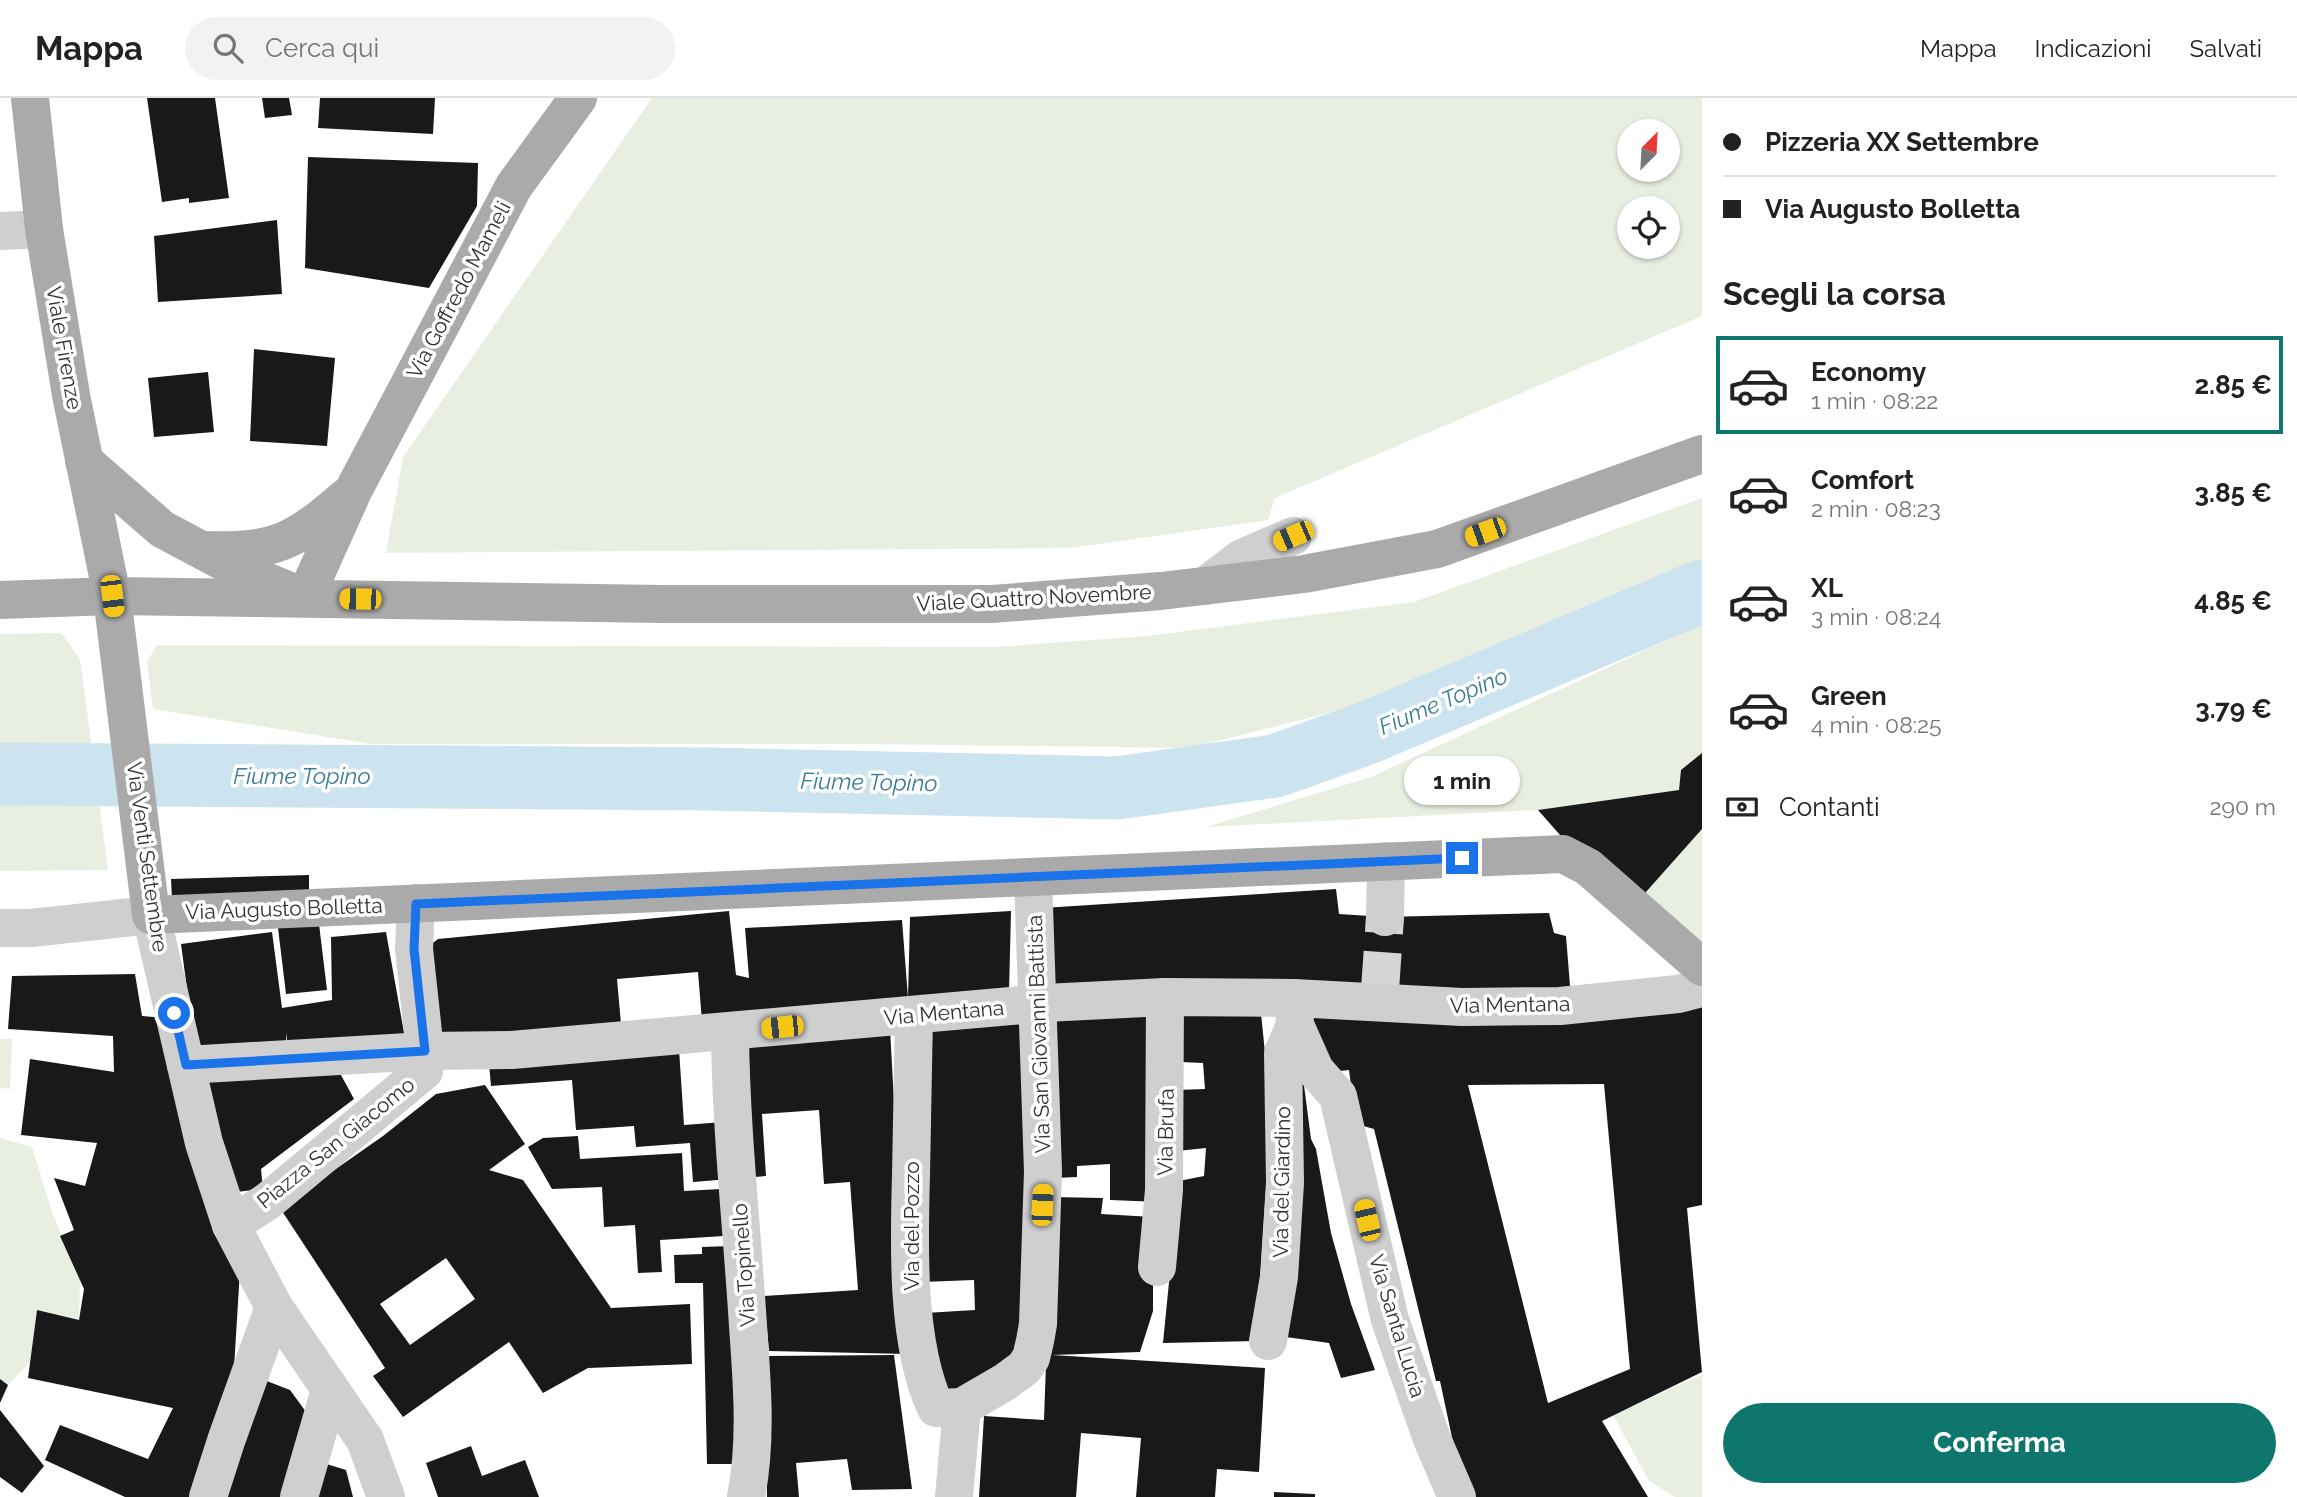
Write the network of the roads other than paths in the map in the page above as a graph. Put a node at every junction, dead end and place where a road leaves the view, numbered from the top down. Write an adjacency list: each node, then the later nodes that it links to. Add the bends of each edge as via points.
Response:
1 (30, 98): 3 (main road, Viale Firenze)
2 (578, 98): 7 (main road, Via Goffredo Mameli, via 514,186)
3 (44, 229): 4 (street); 6 (main road, Viale Firenze)
4 (0, 231)
5 (1702, 454): 10 (main road, Viale Quattro Novembre, via 1437,549 1304,574)
6 (84, 461): 9 (main road, Viale Quattro Novembre, via 162,529); 11 (main road, Viale Firenze)
7 (353, 491): 9 (main road, Via Goffredo Mameli, via 311,528 276,546); 12 (main road, Via Goffredo Mameli)
8 (1293, 536): 10 (street, via 1242,558)
9 (197, 550): 12 (main road, Viale Quattro Novembre)
10 (1205, 586): 12 (main road, Viale Quattro Novembre, via 992,604)
11 (112, 596): 12 (main road, Viale Quattro Novembre); 13 (main road, Viale Quattro Novembre); 17 (main road, Via Venti Settembre)
12 (305, 598)
13 (0, 600)
14 (1386, 862): 15 (main road, Via Augusto Bolletta); 18 (street); 21 (main road, Via Augusto Bolletta, via 1563,854 1588,867)
15 (1032, 877): 16 (main road, Via Augusto Bolletta); 24 (street, Via San Giovanni Battista)
16 (416, 904): 17 (main road, Via Augusto Bolletta); 28 (street, via 414,949)
17 (151, 915): 19 (street); 20 (street, Via Venti Settembre)
18 (1385, 917)
19 (15, 928): 20 (street, via 115,939)
20 (161, 956): 29 (street, Via Venti Settembre)
21 (1702, 967)
22 (1702, 988): 25 (street, Via Mentana, via 1560,1006 1462,1007 1380,996)
23 (1166, 997): 24 (street, Via Mentana); 25 (street, Via Mentana); 31 (street, Via Brufa, via 1164,1190)
24 (1039, 1005): 26 (street, Via Mentana); 35 (street, Via San Giovanni Battista, via 1044,1171 1035,1341 1024,1368)
25 (1295, 1011): 33 (street, Via del Giardino, via 1283,1053 1285,1184 1279,1277); 41 (street, Via Santa Lucia, via 1315,1070 1338,1096 1390,1320)
26 (914, 1015): 27 (street, Via Mentana); 35 (street, Via del Pozzo, via 912,1310 928,1392 936,1408)
27 (730, 1032): 28 (street, Via Mentana, via 512,1050); 39 (street, Via Topinello, via 731,1111 753,1420)
28 (425, 1051): 29 (street, Via Mentana); 30 (street, Piazza San Giacomo, via 424,1071 268,1201)
29 (186, 1065): 30 (street, Via Venti Settembre, via 204,1143)
30 (231, 1225): 32 (street, Via Venti Settembre)
31 (1157, 1267)
32 (274, 1307): 34 (street, Via Venti Settembre); 36 (street)
33 (1268, 1341)
34 (330, 1390): 37 (street); 38 (street, Via Venti Settembre, via 365,1440)
35 (962, 1407): 40 (street)
36 (208, 1497)
37 (299, 1497)
38 (386, 1497)
39 (746, 1497)
40 (954, 1497)
41 (1457, 1497)

